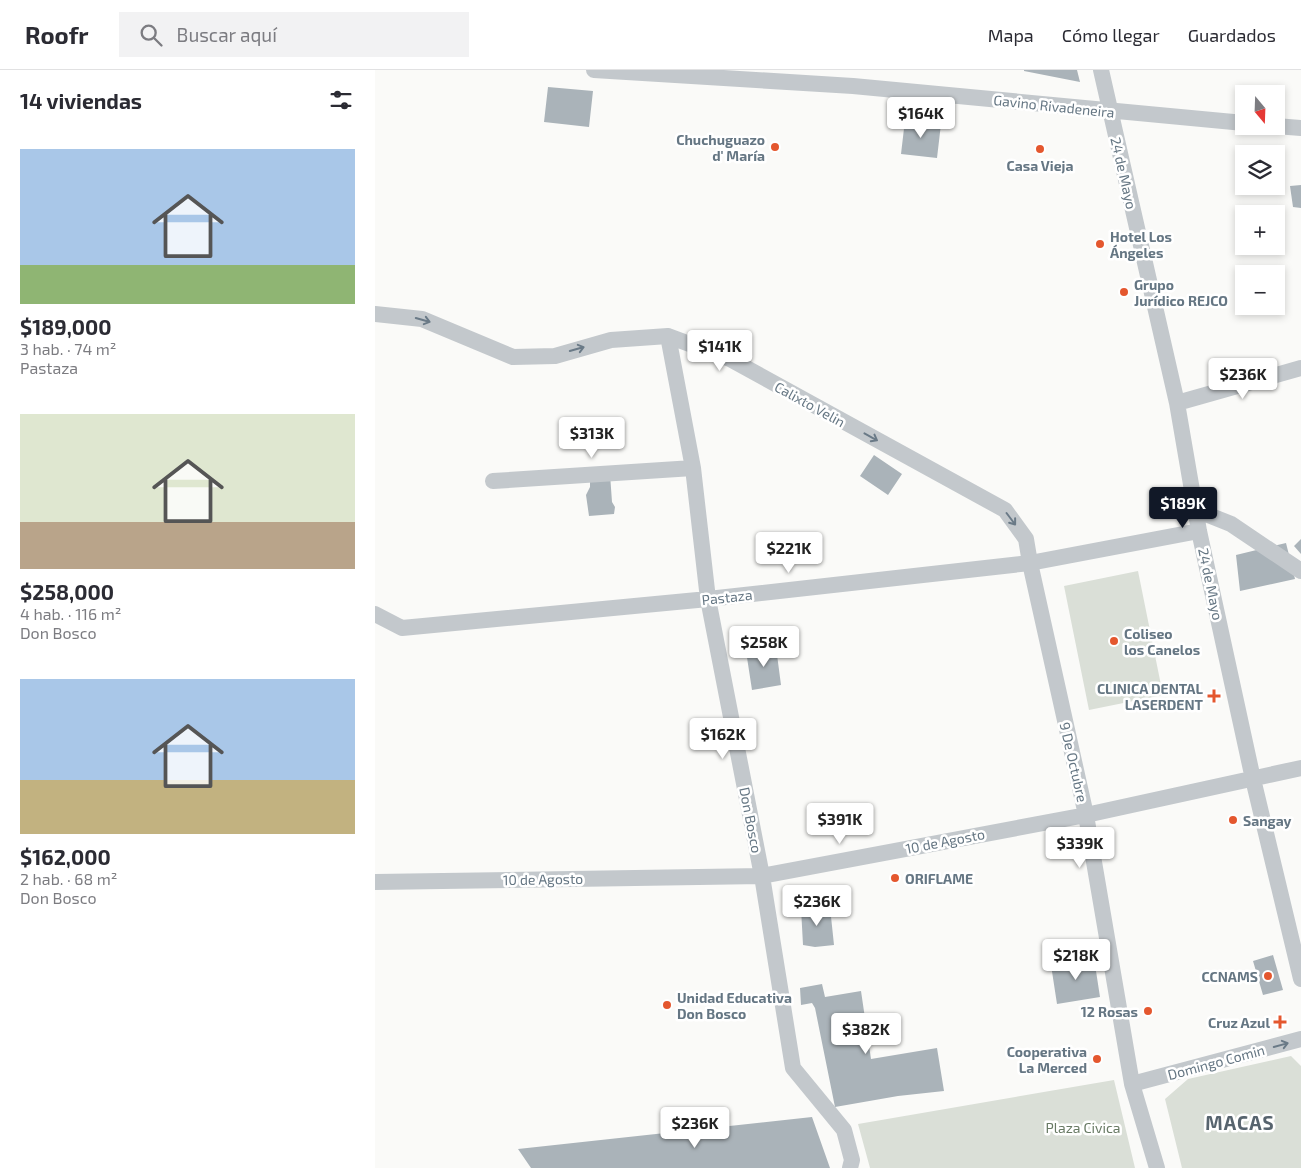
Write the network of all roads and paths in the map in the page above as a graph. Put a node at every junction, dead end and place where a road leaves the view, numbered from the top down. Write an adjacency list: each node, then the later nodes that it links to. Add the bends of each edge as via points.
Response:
1 (594, 70): 3 (street, Gavino Rivadeneira)
2 (1101, 70): 4 (street, 24 de Mayo)
3 (851, 78): 4 (street, Gavino Rivadeneira)
4 (1110, 111): 5 (street, Gavino Rivadeneira); 11 (street, 24 de Mayo)
5 (1235, 122)
6 (1285, 127): 7 (street)
7 (1301, 128)
8 (375, 314): 9 (street, Calixto Velin, one-way to 9, via 422,319 513,357 555,356 611,340)
9 (668, 336): 12 (street, Don Bosco); 16 (street, Calixto Velin, one-way to 16, via 730,359 1005,510 1026,539)
10 (1301, 368): 11 (street)
11 (1177, 403): 14 (street, 24 de Mayo)
12 (693, 468): 13 (street); 18 (street, Don Bosco)
13 (493, 481)
14 (1195, 510): 15 (street, 24 de Mayo); 17 (street, via 1231,524)
15 (1199, 531): 16 (street, Pastaza); 21 (street, 24 de Mayo)
16 (1030, 563): 18 (street, Pastaza); 22 (street, 9 De Octubre)
17 (1301, 571)
18 (708, 599): 19 (street, Pastaza, via 401,628); 23 (street, Don Bosco)
19 (375, 614)
20 (1301, 768): 21 (street, 10 de Agosto)
21 (1253, 779): 22 (street, 10 de Agosto); 25 (street, 24 de Mayo)
22 (1086, 815): 23 (street, 10 de Agosto); 27 (street, 9 De Octubre)
23 (762, 876): 24 (street, 10 de Agosto); 28 (street, Don Bosco, via 793,1068 844,1130 853,1160)
24 (375, 882)
25 (1301, 979)
26 (1301, 1039): 27 (street, Domingo Comin, one-way to 26)
27 (1132, 1084): 29 (street, 9 De Octubre)
28 (850, 1168)
29 (1157, 1168)

